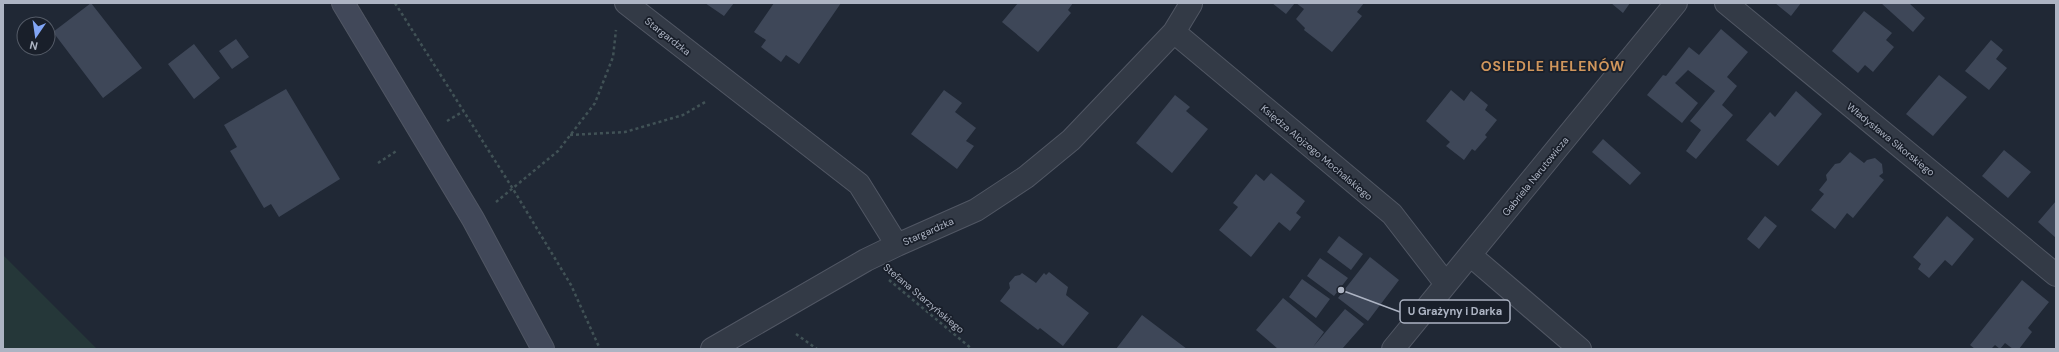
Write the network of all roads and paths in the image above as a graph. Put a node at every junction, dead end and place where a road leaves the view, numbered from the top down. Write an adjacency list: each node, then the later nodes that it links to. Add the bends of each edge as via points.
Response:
1 (344, 3): 12 (street)
2 (395, 3): 11 (path)
3 (626, 3): 9 (street, Stargardzka)
4 (1190, 3): 8 (street, Stargardzka)
5 (1676, 3): 14 (street, Gabriela Narutowicza)
6 (1726, 3): 16 (street, Władysława Sikorskiego)
7 (616, 25): 10 (path, via 614,57 595,103)
8 (1174, 32): 13 (street, Stargardzka, via 1071,140 1026,177 976,210); 17 (street, Księdza Alojzego Mochalskiego, via 1392,214)
9 (733, 86): 10 (path, via 683,115 625,132); 13 (street, Stargardzka, via 859,184)
10 (570, 135): 11 (path, via 558,151)
11 (513, 189): 12 (path); 19 (path, via 571,285)
12 (474, 219): 18 (street)
13 (897, 245): 15 (street)
14 (1470, 255): 17 (street, Gabriela Narutowicza); 23 (street)
15 (866, 260): 20 (street); 21 (path, Stefana Starzyńskiego)
16 (2056, 275)
17 (1446, 284): 22 (street, Gabriela Narutowicza)
18 (543, 349)
19 (600, 349)
20 (712, 349)
21 (972, 349)
22 (1393, 349)
23 (1580, 349)

